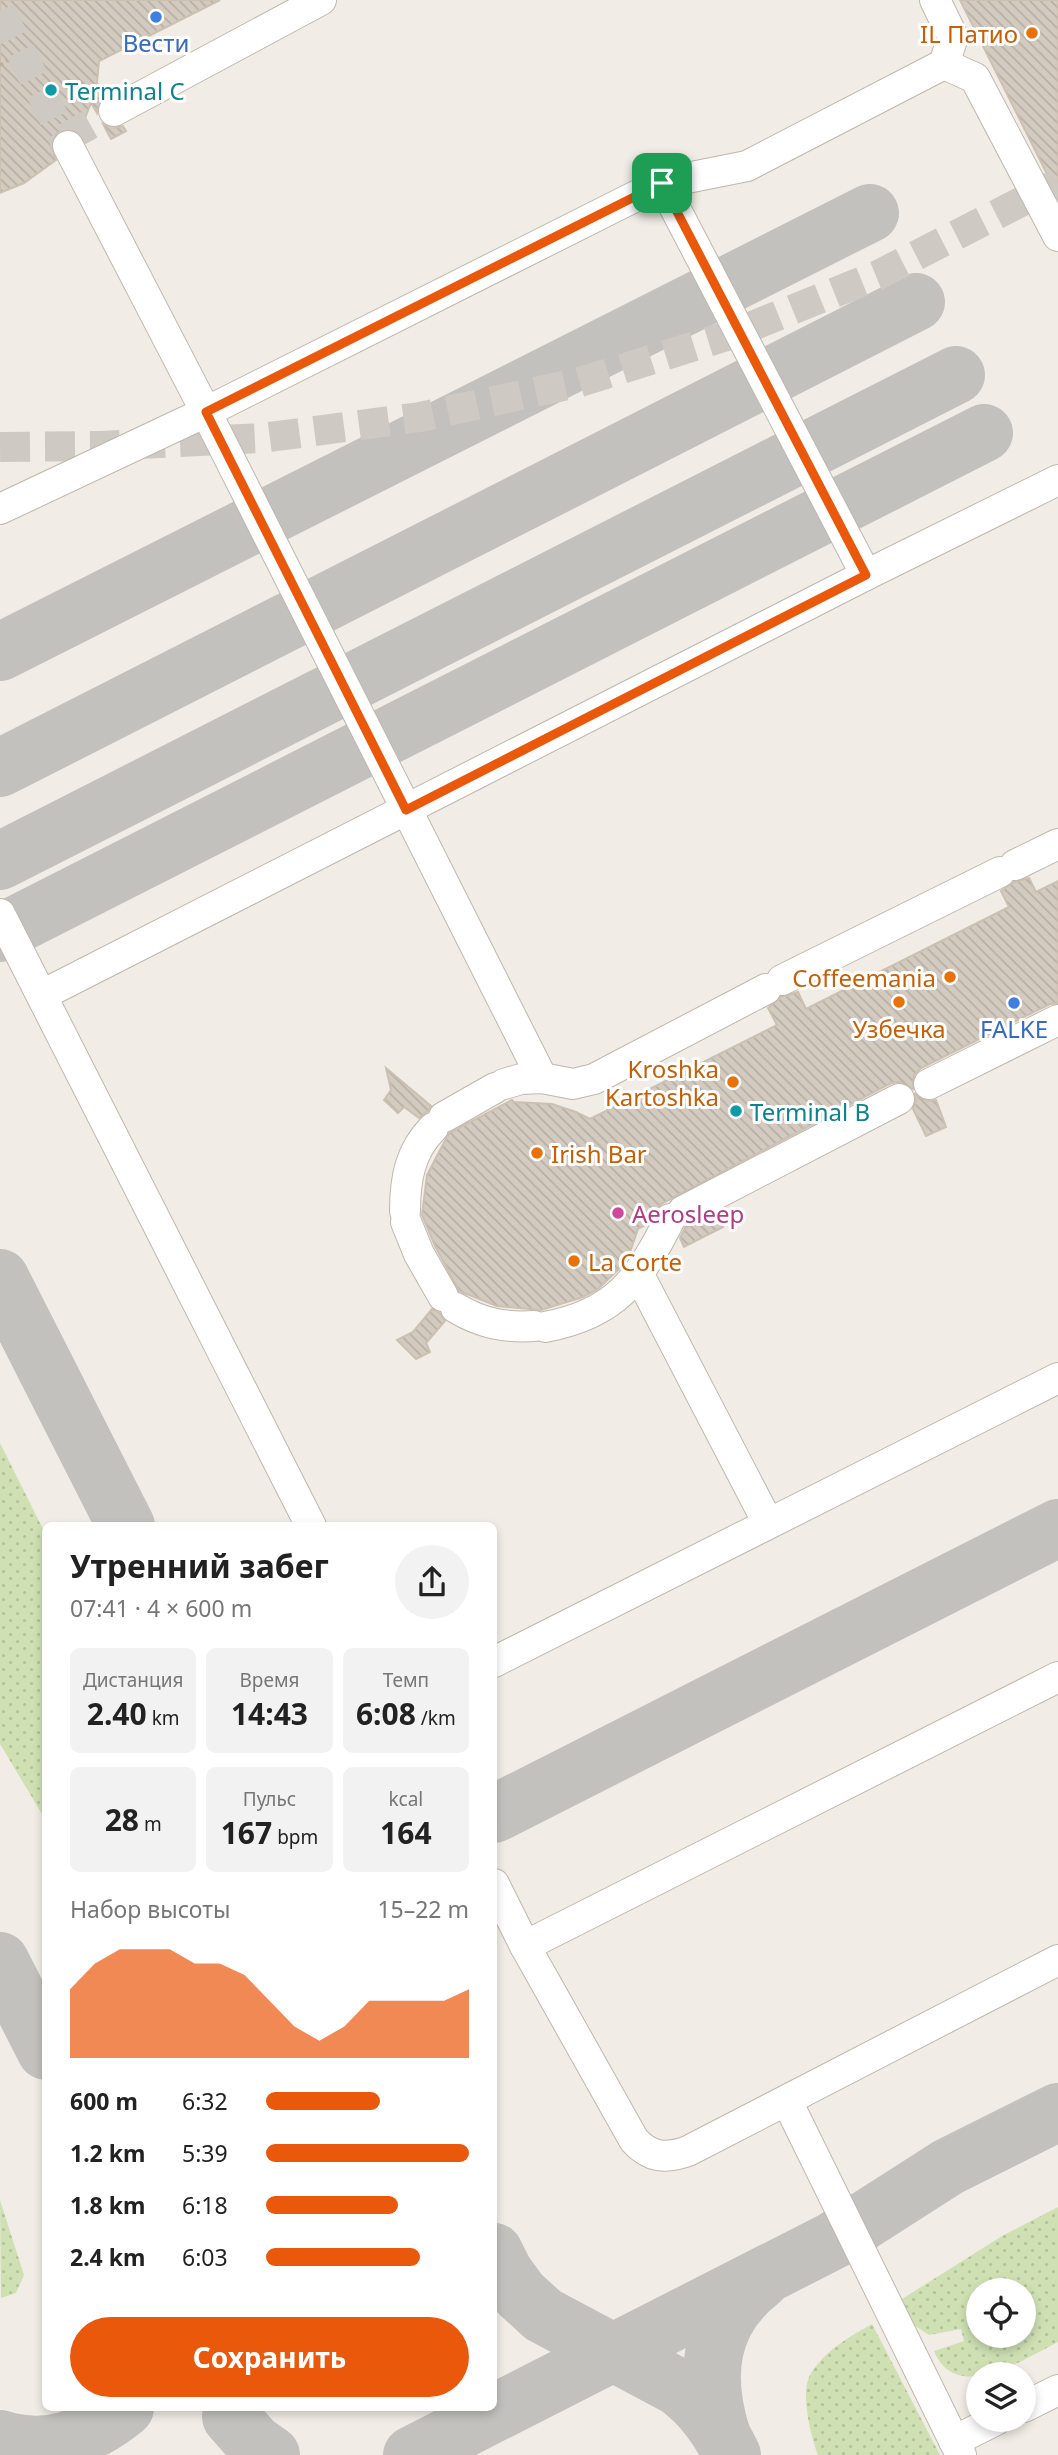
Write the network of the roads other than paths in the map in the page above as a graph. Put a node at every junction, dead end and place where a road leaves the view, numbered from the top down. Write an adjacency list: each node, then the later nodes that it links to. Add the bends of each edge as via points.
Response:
1 (321, 0): 4 (lane)
2 (935, 0): 3 (lane)
3 (948, 50): 6 (lane, via 747,166); 7 (lane, via 975,78)
4 (114, 110)
5 (68, 146): 8 (lane)
6 (662, 183): 8 (lane); 11 (lane)
7 (1058, 236)
8 (206, 412): 10 (lane); 12 (lane)
9 (1058, 480): 11 (lane)
10 (0, 509)
11 (866, 575): 12 (lane)
12 (406, 810): 15 (lane); 17 (lane)
13 (1058, 844): 17 (lane, via 594,1079 573,1084)
14 (0, 914): 15 (lane)
15 (42, 995): 22 (lane)
16 (1058, 1020): 18 (lane)
17 (541, 1078): 20 (lane, via 500,1086 438,1122 420,1141 410,1166 406,1216 419,1254 449,1302 502,1327 587,1317)
18 (929, 1084)
19 (900, 1099): 20 (lane, via 677,1215)
20 (639, 1275): 23 (lane)
21 (1058, 1378): 23 (lane)
22 (309, 1522)
23 (768, 1524): 24 (lane)
24 (497, 1660)
25 (1058, 1677): 27 (lane)
26 (497, 1890): 27 (lane)
27 (526, 1946): 29 (lane, via 634,2140 649,2153 666,2158 688,2151)
28 (1058, 1960): 29 (lane)
29 (787, 2101): 33 (lane)
30 (1058, 2390): 31 (lane)
31 (1036, 2401)
32 (979, 2432): 33 (lane)
33 (957, 2448)

